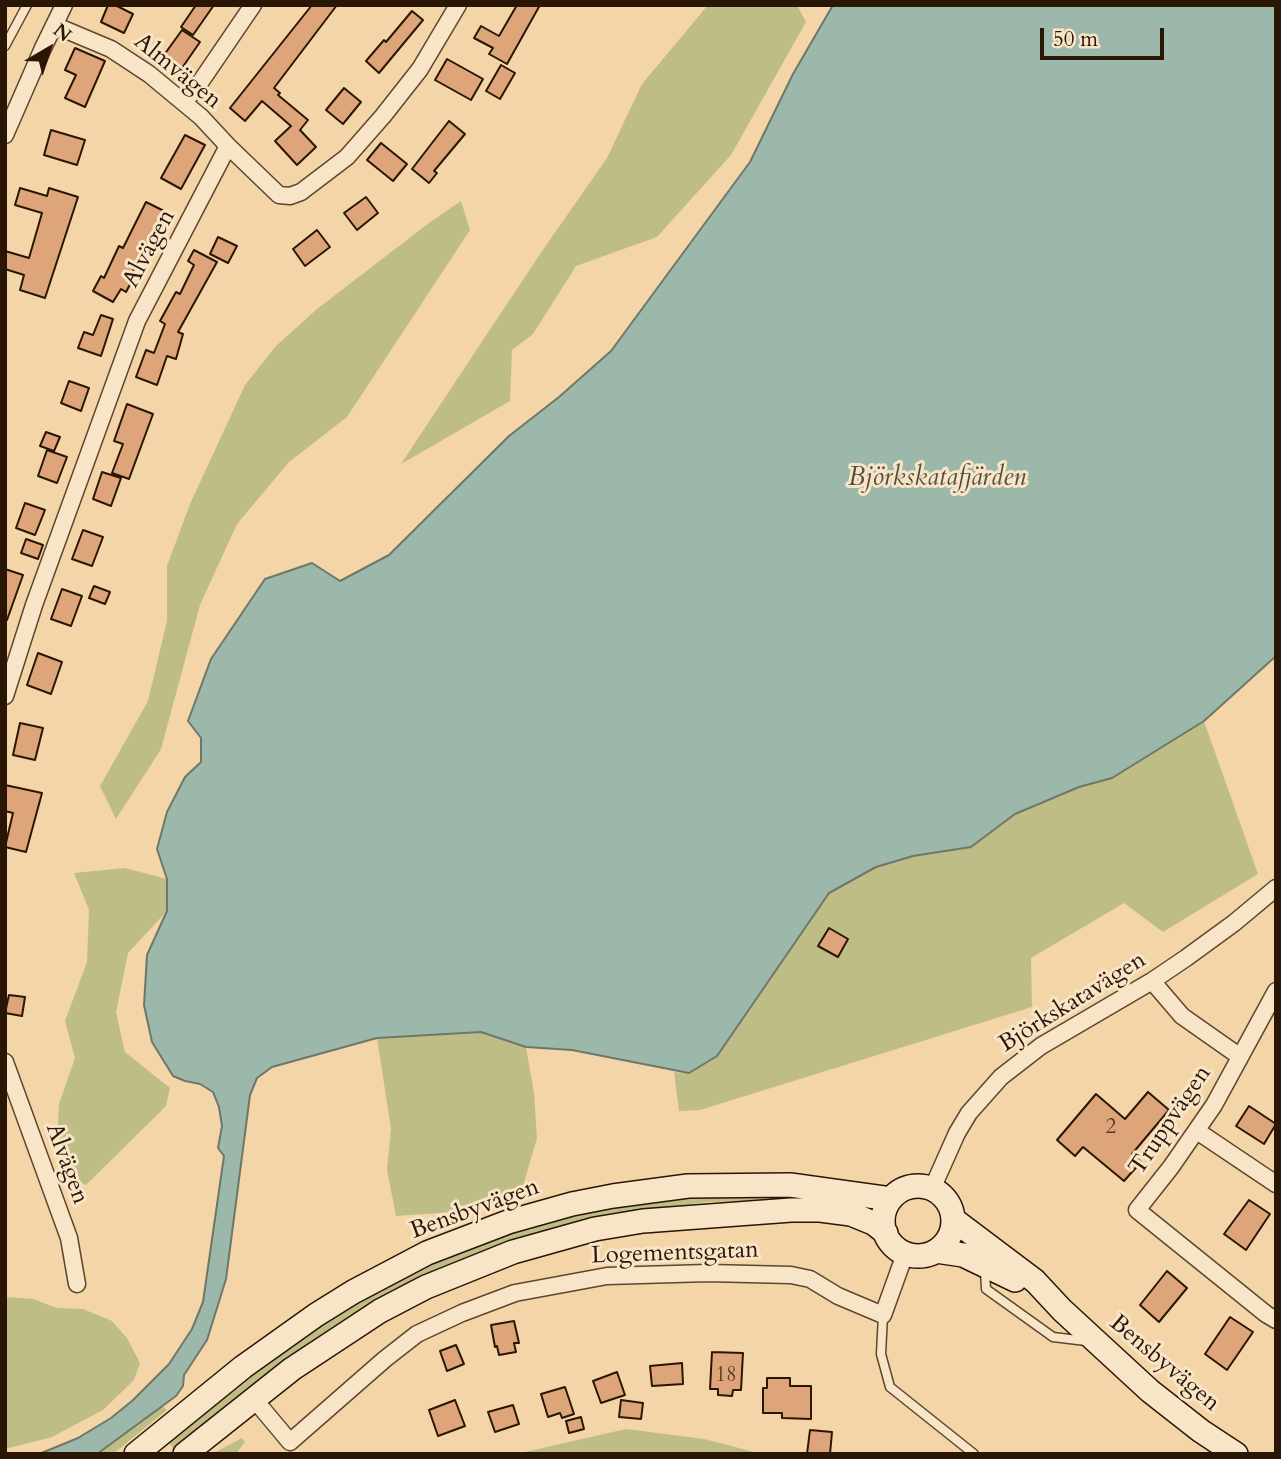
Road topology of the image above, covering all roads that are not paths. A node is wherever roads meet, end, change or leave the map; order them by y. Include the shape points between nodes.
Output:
1 (27, 5) edge
2 (64, 5) edge
3 (253, 5) edge
4 (453, 7) edge
5 (54, 25) junction
6 (5, 46) edge
7 (184, 103) junction
8 (5, 135) edge
9 (228, 146) junction
10 (5, 696) edge
11 (1276, 888) edge
12 (1152, 981) junction
13 (1274, 1000) edge
14 (1239, 1056) junction
15 (5, 1062) edge
16 (1197, 1131) junction
17 (1276, 1184) edge
18 (932, 1189) junction
19 (891, 1199) junction
20 (954, 1220) junction
21 (886, 1233) junction
22 (936, 1251) junction
23 (905, 1254) junction
24 (984, 1264) junction
25 (77, 1284) dead end
26 (1062, 1310) junction
27 (883, 1315) junction
28 (1276, 1320) edge
29 (1096, 1342) junction
30 (254, 1399) junction
31 (286, 1448) edge
32 (136, 1454) edge
33 (185, 1454) edge
34 (974, 1454) edge
35 (1236, 1454) edge

1 - 6 lane
2 - 5 street
3 - 7 street
4 - 9 street via 420,69 383,116 347,157 301,192 279,195
5 - 7 street, Almvägen via 111,49
5 - 8 street
7 - 9 street, Almvägen
9 - 10 street, Alvägen via 137,321
11 - 12 street, Björkskatavägen
12 - 14 street, Truppvägen via 1182,1016
12 - 18 street, Björkskatavägen via 1041,1045 1001,1077 963,1123
13 - 14 street, Truppvägen
14 - 16 street, Truppvägen
15 - 25 street, Alvägen via 69,1238
16 - 17 street
16 - 28 street, Truppvägen via 1137,1210
18 - 19 main road via 911,1187
18 - 20 main road via 948,1203
19 - 21 main road via 884,1215
19 - 32 main road, Bensbyvägen via 790,1185 688,1186 593,1200 508,1222 427,1253 316,1315
20 - 22 main road via 949,1238
20 - 26 main road, Bensbyvägen via 1035,1282
21 - 23 main road
21 - 30 main road via 860,1217 820,1210 678,1217 595,1228 484,1261 403,1298 323,1347
22 - 23 main road
22 - 24 main road, Bensbyvägen
23 - 27 street
24 - 26 main road, Bensbyvägen
24 - 29 lane via 986,1289 1053,1337
26 - 29 main road, Bensbyvägen
27 - 31 street, Logementsgatan via 810,1279 791,1275 607,1276 545,1286 491,1301 417,1334
27 - 34 lane via 881,1354 890,1387
29 - 35 main road, Bensbyvägen via 1150,1391
30 - 31 street, Logementsgatan
30 - 33 main road

